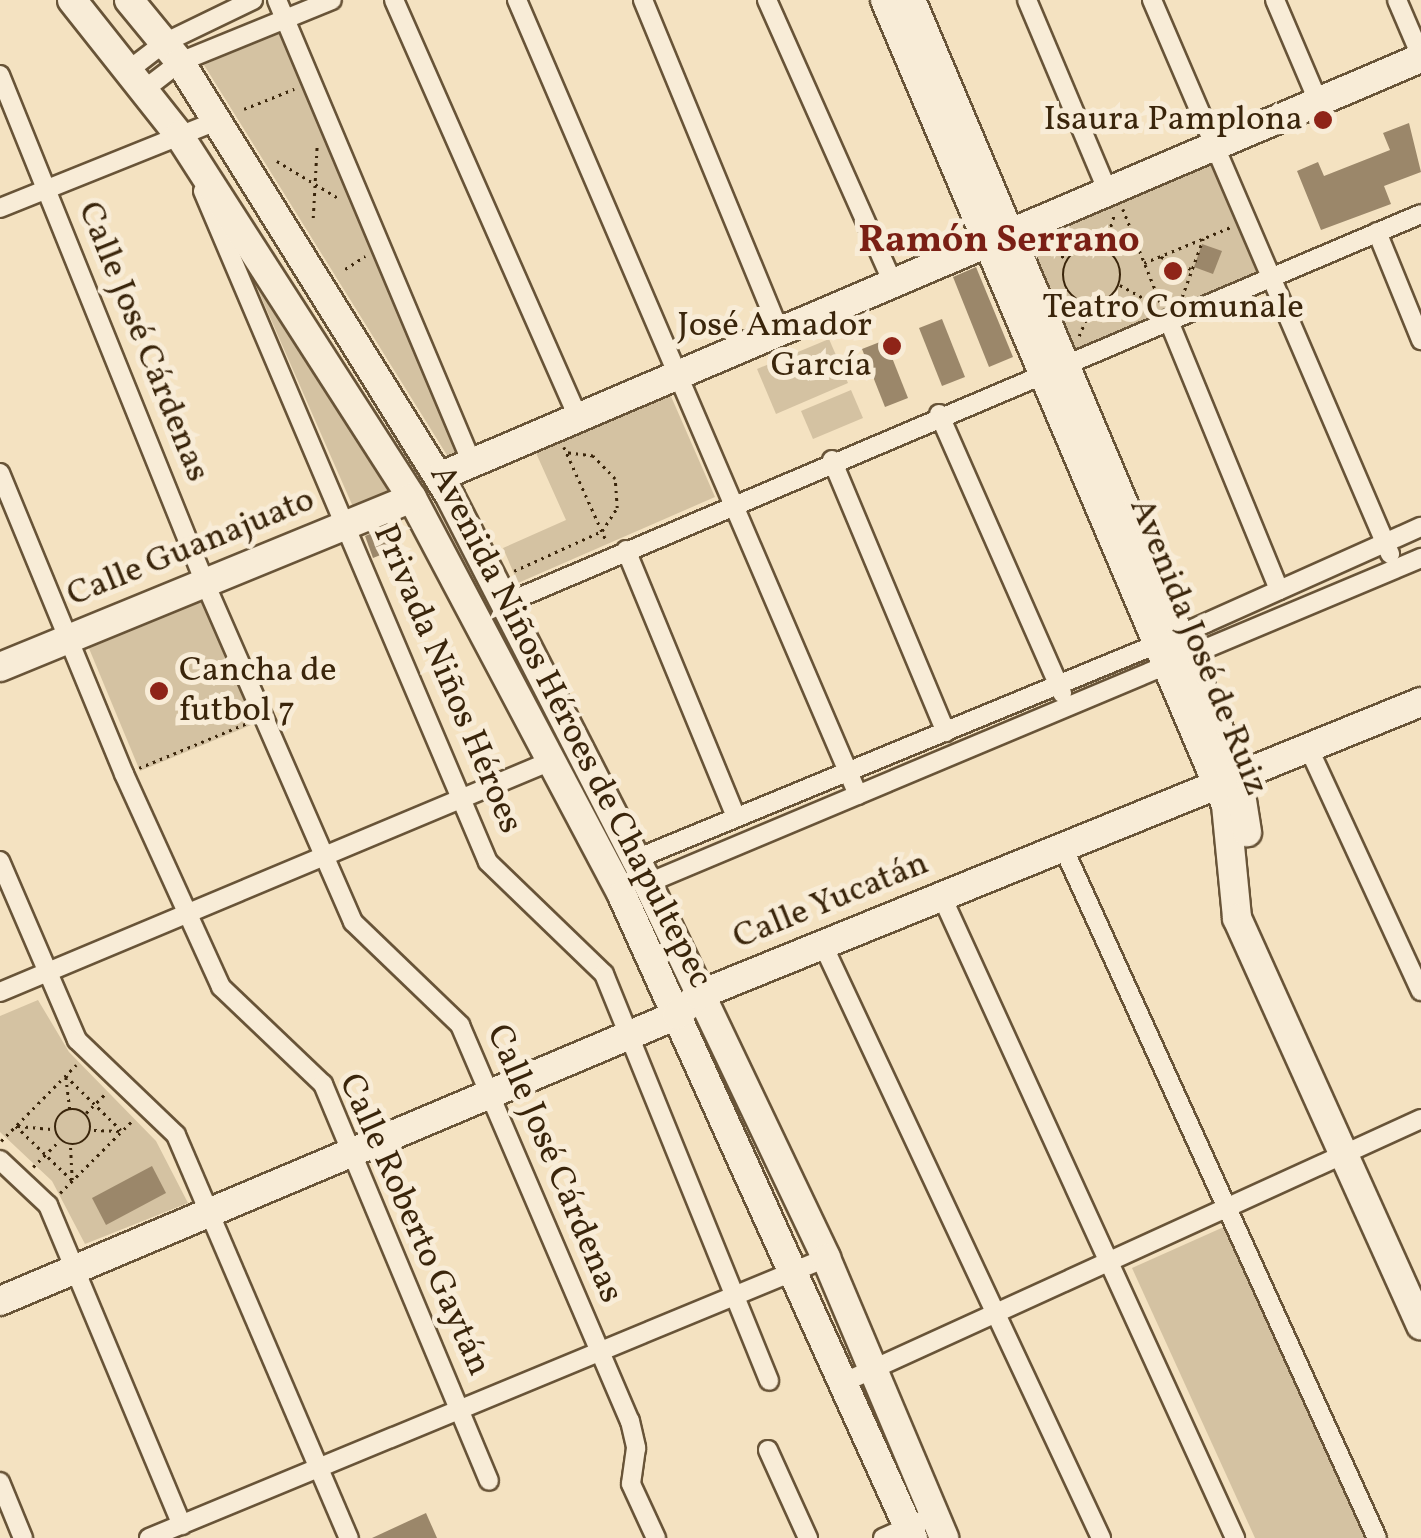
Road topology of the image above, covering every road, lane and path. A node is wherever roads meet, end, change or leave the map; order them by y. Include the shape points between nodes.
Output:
1 (72, 0) edge
2 (129, 0) edge
3 (254, 0) edge
4 (277, 0) edge
5 (332, 0) edge
6 (394, 0) edge
7 (517, 0) edge
8 (642, 0) edge
9 (767, 0) edge
10 (886, 0) edge
11 (911, 0) edge
12 (1027, 0) edge
13 (1152, 0) edge
14 (1275, 0) edge
15 (1397, 0) edge
16 (286, 19) junction
17 (172, 52) junction
18 (1421, 57) edge
19 (0, 76) edge
20 (137, 80) junction
21 (294, 89) dead end
22 (1318, 101) junction
23 (244, 109) dead end
24 (216, 120) junction
25 (179, 135) junction
26 (317, 142) dead end
27 (1213, 142) junction
28 (277, 160) dead end
29 (315, 184) junction
30 (1106, 188) junction
31 (46, 189) junction
32 (343, 201) dead end
33 (0, 208) edge
34 (1421, 214) edge
35 (313, 218) dead end
36 (1236, 225) dead end
37 (1377, 232) junction
38 (998, 236) junction
39 (1203, 238) junction
40 (1104, 248) junction
41 (298, 252) junction
42 (366, 255) dead end
43 (1158, 256) junction
44 (1144, 262) junction
45 (346, 269) dead end
46 (1192, 270) junction
47 (267, 272) junction
48 (1270, 276) junction
49 (892, 281) junction
50 (1120, 285) junction
51 (1195, 297) dead end
52 (1168, 319) junction
53 (779, 330) junction
54 (1421, 340) edge
55 (1053, 366) junction
56 (677, 374) junction
57 (939, 414) junction
58 (578, 417) junction
59 (563, 445) dead end
60 (567, 452) junction
61 (832, 460) junction
62 (472, 463) junction
63 (0, 473) edge
64 (439, 477) junction
65 (412, 498) junction
66 (734, 504) junction
67 (347, 524) junction
68 (1421, 527) edge
69 (602, 531) junction
70 (606, 540) dead end
71 (1385, 543) junction
72 (626, 550) junction
73 (1421, 558) edge
74 (1396, 568) junction
75 (503, 575) dead end
76 (204, 583) junction
77 (1279, 590) junction
78 (504, 604) junction
79 (68, 640) junction
80 (1173, 650) junction
81 (0, 668) edge
82 (1058, 684) junction
83 (1421, 702) edge
84 (1068, 708) junction
85 (264, 716) junction
86 (946, 732) junction
87 (1308, 748) junction
88 (551, 762) junction
89 (848, 770) junction
90 (124, 774) junction
91 (1227, 778) junction
92 (858, 795) junction
93 (462, 798) junction
94 (735, 815) junction
95 (1062, 845) junction
96 (325, 852) junction
97 (0, 861) edge
98 (642, 871) junction
99 (942, 896) junction
100 (186, 913) junction
101 (823, 945) junction
102 (48, 971) junction
103 (0, 992) edge
104 (1421, 992) edge
105 (700, 995) junction
106 (677, 1015) junction
107 (630, 1035) junction
108 (90, 1052) junction
109 (66, 1076) junction
110 (119, 1080) junction
111 (490, 1094) junction
112 (95, 1104) junction
113 (146, 1106) junction
114 (70, 1109) junction
115 (85, 1114) junction
116 (1421, 1119) edge
117 (16, 1126) junction
118 (54, 1129) junction
119 (91, 1130) junction
120 (122, 1131) junction
121 (60, 1140) junction
122 (0, 1142) edge
123 (70, 1145) junction
124 (1352, 1150) junction
125 (352, 1152) junction
126 (46, 1154) junction
127 (0, 1160) edge
128 (21, 1179) junction
129 (72, 1180) junction
130 (48, 1205) junction
131 (1225, 1208) junction
132 (210, 1212) junction
133 (826, 1258) junction
134 (1109, 1262) junction
135 (75, 1269) junction
136 (796, 1271) junction
137 (1421, 1281) edge
138 (736, 1296) junction
139 (0, 1300) edge
140 (994, 1314) junction
141 (1421, 1325) edge
142 (599, 1352) junction
143 (877, 1368) junction
144 (770, 1381) dead end
145 (847, 1381) junction
146 (460, 1410) junction
147 (768, 1450) dead end
148 (322, 1466) junction
149 (489, 1481) dead end
150 (0, 1482) edge
151 (182, 1524) junction
152 (939, 1526) edge
153 (901, 1534) edge
154 (23, 1538) edge
155 (149, 1538) edge
156 (349, 1538) edge
157 (656, 1538) edge
158 (808, 1538) edge
159 (1100, 1538) edge
160 (1235, 1538) edge
161 (1378, 1538) edge

1 - 20 street, Avenida Niños Héroes de Chapultepec
2 - 17 street, Avenida Niños Héroes de Chapultepec
3 - 17 street
4 - 16 street
5 - 16 street
6 - 58 street
7 - 56 street
8 - 53 street
9 - 49 street
10 - 38 street, Avenida José de Ruiz
11 - 38 street, Avenida José de Ruiz
12 - 30 street
13 - 27 street
14 - 22 street
15 - 18 street
16 - 17 street
16 - 62 street
17 - 20 street
17 - 24 street, Avenida Niños Héroes de Chapultepec
18 - 22 street
19 - 31 street, Calle José Cárdenas
20 - 25 street, Avenida Niños Héroes de Chapultepec
21 - 23 path
22 - 27 street
24 - 25 street
24 - 41 street, Avenida Niños Héroes de Chapultepec
25 - 31 street
25 - 47 street, Avenida Niños Héroes de Chapultepec
25 - 67 street, Privada Niños Héroes
26 - 29 path
27 - 30 street
27 - 48 street
28 - 29 path
29 - 32 path
29 - 35 path
30 - 38 street
31 - 33 street
31 - 76 street, Calle José Cárdenas
34 - 37 street
36 - 39 path
37 - 48 street
37 - 54 street
38 - 49 street
38 - 55 street, Avenida José de Ruiz
39 - 43 path
39 - 46 path
40 - 44 path via 1120,200
40 - 50 path via 1118,260
40 - 50 path via 1073,253 1064,285 1092,305 1110,300
41 - 47 street
41 - 64 street, Avenida Niños Héroes de Chapultepec
42 - 45 path
43 - 44 path
43 - 46 path
44 - 50 path via 1164,310
46 - 51 path via 1180,303
47 - 65 street, Avenida Niños Héroes de Chapultepec
48 - 52 street
48 - 71 street
49 - 53 street
52 - 55 street
52 - 77 street
53 - 56 street
55 - 57 street
55 - 80 street, Avenida José de Ruiz
56 - 58 street
56 - 66 street
57 - 61 street
57 - 82 street
58 - 62 street
59 - 60 path
60 - 69 path
60 - 69 path via 593,456 615,479 617,508
61 - 66 street
61 - 86 street
62 - 64 street
63 - 79 street, Calle Roberto Gaytán
64 - 78 street, Avenida Niños Héroes de Chapultepec
65 - 67 street, Calle Guanajuato
65 - 88 street, Avenida Niños Héroes de Chapultepec
66 - 72 street
66 - 89 street
67 - 76 street, Calle Guanajuato
67 - 93 street, Privada Niños Héroes
68 - 71 street
69 - 70 path
69 - 75 path
71 - 74 street
71 - 77 street
72 - 78 street
72 - 94 street
73 - 74 street
74 - 80 street
76 - 79 street, Calle Guanajuato
76 - 85 street, Calle José Cárdenas
77 - 80 street
78 - 98 street, Avenida Niños Héroes de Chapultepec
79 - 81 street, Calle Guanajuato
79 - 90 street, Calle Roberto Gaytán
80 - 82 street
80 - 84 street
80 - 91 street, Avenida José de Ruiz
82 - 84 street
82 - 86 street
83 - 87 street, Calle Yucatán
84 - 92 street
85 - 90 path
85 - 96 street, Calle José Cárdenas
86 - 89 street
87 - 91 street, Calle Yucatán
87 - 104 street
88 - 93 street
88 - 106 street, Avenida Niños Héroes de Chapultepec
89 - 92 street
89 - 94 street
90 - 100 street, Calle Roberto Gaytán
91 - 95 street, Calle Yucatán
91 - 124 street, Avenida José de Ruiz via 1252,911
92 - 98 street
93 - 96 street
93 - 107 street, Privada Niños Héroes via 488,862 604,974
94 - 98 street
95 - 99 street, Calle Yucatán
95 - 131 street
96 - 100 street
96 - 111 street, Calle José Cárdenas via 353,922 460,1024
97 - 102 street
98 - 105 street, Avenida Niños Héroes de Chapultepec
99 - 101 street, Calle Yucatán
99 - 134 street
100 - 102 street
100 - 125 street, Calle Roberto Gaytán via 220,987 322,1084
101 - 105 street, Calle Yucatán
101 - 140 street
102 - 103 street
102 - 108 street via 77,1040
105 - 106 street, Calle Yucatán
105 - 133 street, Avenida Niños Héroes de Chapultepec
106 - 107 street, Calle Yucatán
106 - 136 street, Avenida Niños Héroes de Chapultepec
107 - 111 street, Calle Yucatán
107 - 138 street, Privada Niños Héroes
108 - 109 path
108 - 110 street
109 - 112 path
109 - 114 path
109 - 117 path
110 - 112 path
110 - 113 street
111 - 125 street, Calle Yucatán
111 - 142 street, Calle José Cárdenas
112 - 115 path
112 - 120 path
113 - 120 path
113 - 132 street via 176,1135
114 - 115 path
114 - 118 path
115 - 119 path
116 - 124 street
117 - 118 path
117 - 122 path
117 - 126 path
118 - 121 path
119 - 120 path
119 - 123 path
120 - 129 path
121 - 123 path
121 - 126 path
123 - 129 path
124 - 131 street
124 - 137 street, Avenida José de Ruiz
124 - 141 street, Avenida José de Ruiz
125 - 132 street, Calle Yucatán
125 - 146 street, Calle Roberto Gaytán
126 - 128 path
126 - 129 path
127 - 128 street
128 - 130 street
129 - 130 path
130 - 135 street
131 - 134 street
131 - 161 street
132 - 135 street, Calle Yucatán
132 - 148 street
133 - 136 street
133 - 143 street, Avenida Niños Héroes de Chapultepec
134 - 140 street
134 - 160 street
135 - 139 street, Calle Yucatán
135 - 151 street
136 - 138 street
136 - 145 street, Avenida Niños Héroes de Chapultepec
138 - 142 street
138 - 144 street, Privada Niños Héroes
140 - 143 street
140 - 159 street
142 - 146 street
142 - 157 street, Calle José Cárdenas via 630,1422 636,1448 630,1484
143 - 145 street
143 - 152 street, Avenida Niños Héroes de Chapultepec
145 - 153 street, Avenida Niños Héroes de Chapultepec
146 - 148 street
146 - 149 street, Calle Roberto Gaytán
147 - 158 street
148 - 151 street
148 - 156 street
150 - 154 street
151 - 155 street
152 - 153 street

